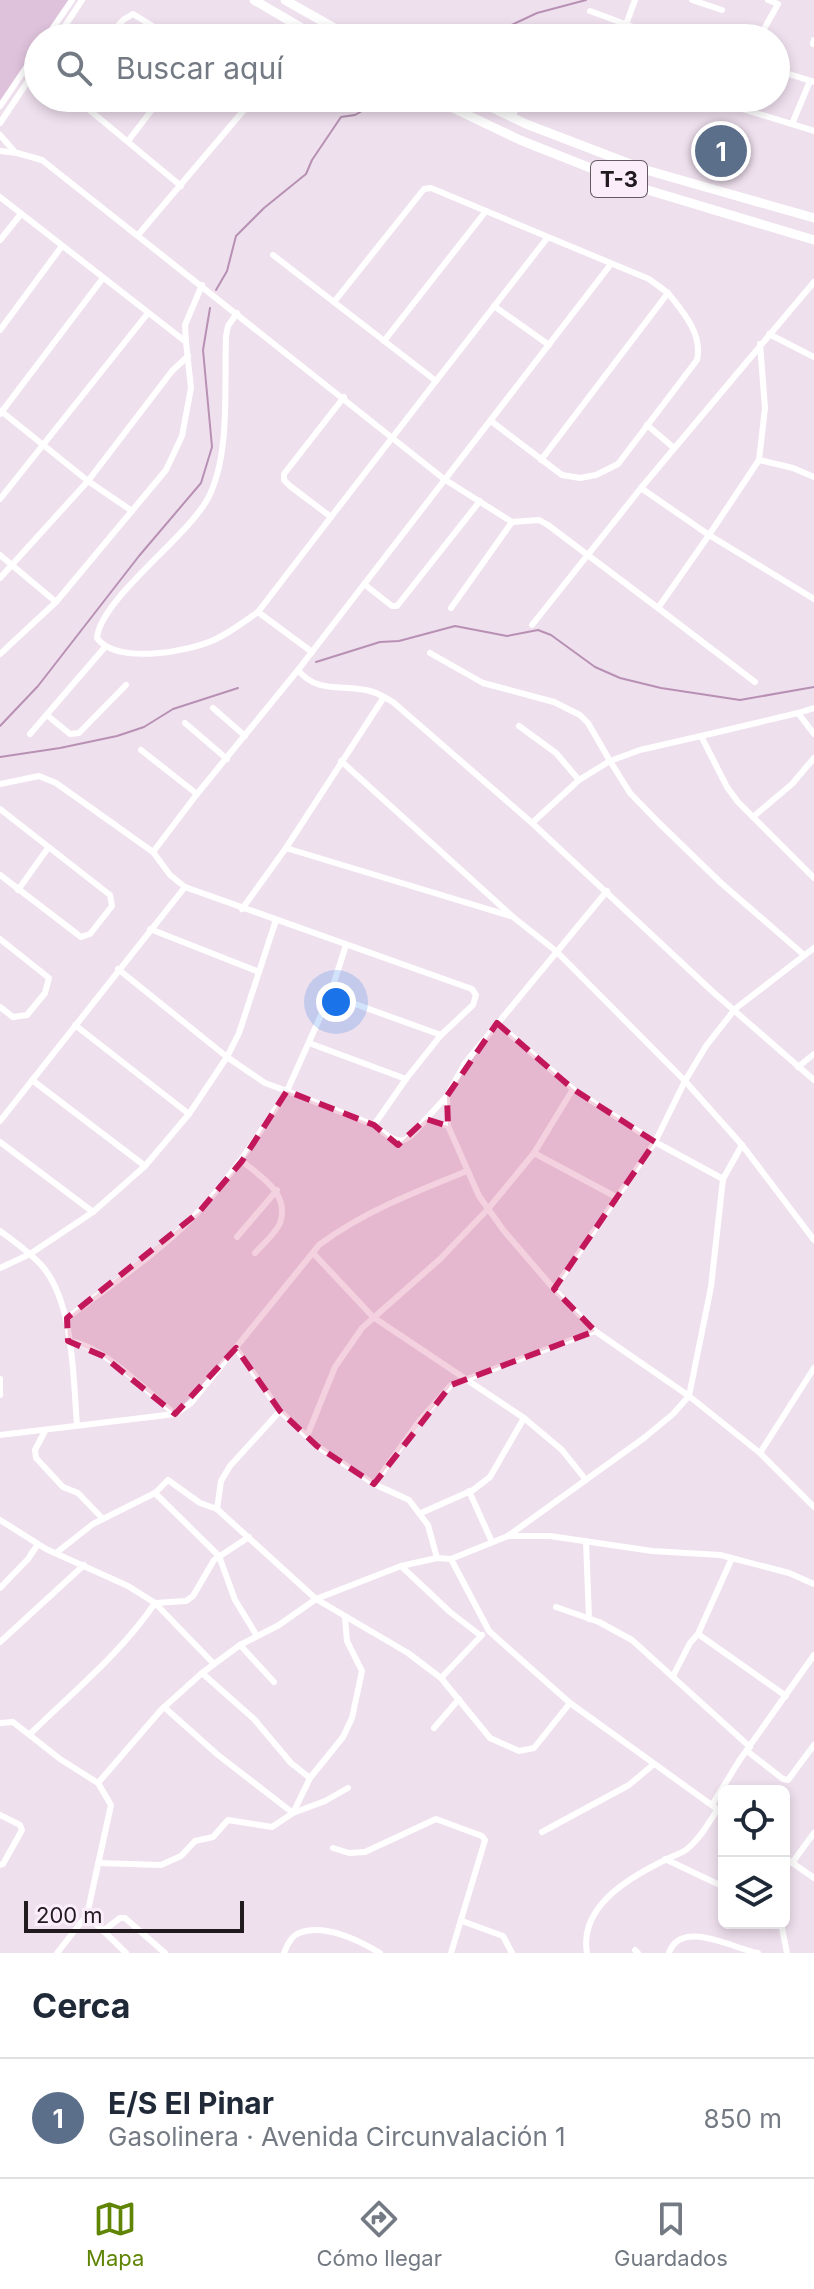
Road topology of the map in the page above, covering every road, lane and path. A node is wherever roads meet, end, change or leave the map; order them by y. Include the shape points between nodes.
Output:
1 (72, 0) edge
2 (82, 0) edge
3 (243, 0) edge
4 (285, 0) edge
5 (635, 0) edge
6 (692, 0) edge
7 (768, 0) edge
8 (258, 2) edge
9 (722, 10) dead end
10 (590, 11) dead end
11 (56, 24) edge
12 (66, 24) edge
13 (120, 24) edge
14 (149, 24) edge
15 (295, 24) edge
16 (327, 24) edge
17 (623, 24) edge
18 (626, 24) edge
19 (767, 24) edge
20 (24, 71) edge
21 (790, 74) edge
22 (812, 81) edge
23 (24, 88) edge
24 (0, 106) edge
25 (92, 112) edge
26 (150, 112) edge
27 (242, 112) edge
28 (461, 112) edge
29 (501, 112) edge
30 (514, 112) edge
31 (753, 112) edge
32 (512, 117) junction
33 (1, 123) edge
34 (792, 124) junction
35 (814, 131) edge
36 (0, 135) edge
37 (128, 141) junction
38 (0, 153) edge
39 (17, 153) junction
40 (181, 186) junction
41 (0, 197) edge
42 (486, 211) junction
43 (21, 214) junction
44 (814, 218) edge
45 (138, 235) junction
46 (548, 237) junction
47 (0, 240) edge
48 (814, 240) edge
49 (62, 246) junction
50 (273, 255) dead end
51 (611, 264) junction
52 (103, 278) junction
53 (814, 282) edge
54 (202, 285) junction
55 (668, 293) junction
56 (334, 302) junction
57 (494, 306) junction
58 (148, 313) junction
59 (237, 313) junction
60 (0, 330) edge
61 (769, 334) junction
62 (384, 341) junction
63 (186, 342) junction
64 (760, 344) junction
65 (549, 345) junction
66 (188, 356) junction
67 (814, 357) edge
68 (436, 381) junction
69 (344, 397) junction
70 (1, 412) edge
71 (491, 421) junction
72 (647, 425) junction
73 (394, 437) junction
74 (44, 445) junction
75 (674, 448) junction
76 (541, 460) junction
77 (759, 460) junction
78 (814, 477) edge
79 (444, 479) junction
80 (88, 481) junction
81 (641, 488) junction
82 (0, 499) edge
83 (480, 501) junction
84 (132, 511) junction
85 (331, 517) junction
86 (512, 522) junction
87 (709, 535) junction
88 (0, 555) edge
89 (587, 556) junction
90 (13, 566) junction
91 (0, 578) edge
92 (364, 584) junction
93 (814, 599) edge
94 (56, 602) junction
95 (451, 608) dead end
96 (658, 608) junction
97 (258, 612) junction
98 (532, 625) dead end
99 (105, 647) junction
100 (312, 652) junction
101 (430, 653) dead end
102 (0, 654) edge
103 (298, 670) junction
104 (755, 682) dead end
105 (126, 685) dead end
106 (384, 697) junction
107 (213, 708) dead end
108 (814, 708) edge
109 (798, 713) junction
110 (48, 716) junction
111 (185, 723) dead end
112 (519, 726) dead end
113 (30, 734) dead end
114 (814, 734) edge
115 (245, 736) junction
116 (701, 736) junction
117 (141, 750) dead end
118 (814, 758) edge
119 (227, 759) junction
120 (341, 761) junction
121 (610, 761) junction
122 (579, 780) junction
123 (0, 784) edge
124 (197, 794) junction
125 (0, 809) edge
126 (753, 817) junction
127 (532, 823) junction
128 (48, 848) junction
129 (286, 848) junction
130 (153, 852) junction
131 (0, 875) edge
132 (814, 878) edge
133 (185, 887) junction
134 (18, 890) junction
135 (607, 891) junction
136 (242, 909) junction
137 (513, 917) junction
138 (276, 920) junction
139 (150, 929) junction
140 (0, 939) edge
141 (346, 945) junction
142 (814, 948) edge
143 (556, 951) junction
144 (804, 955) junction
145 (118, 969) junction
146 (259, 972) junction
147 (330, 995) junction
148 (0, 1007) edge
149 (735, 1009) junction
150 (497, 1023) junction
151 (75, 1025) junction
152 (441, 1035) junction
153 (309, 1043) junction
154 (814, 1054) edge
155 (227, 1057) junction
156 (798, 1067) junction
157 (406, 1079) junction
158 (32, 1080) junction
159 (814, 1080) edge
160 (685, 1081) junction
161 (573, 1089) junction
162 (287, 1091) junction
163 (447, 1096) junction
164 (189, 1114) junction
165 (426, 1119) junction
166 (0, 1121) edge
167 (374, 1125) junction
168 (448, 1126) junction
169 (0, 1142) edge
170 (655, 1142) junction
171 (742, 1145) junction
172 (534, 1153) junction
173 (242, 1161) junction
174 (145, 1166) junction
175 (467, 1171) junction
176 (723, 1179) junction
177 (277, 1190) junction
178 (618, 1198) junction
179 (488, 1209) junction
180 (93, 1212) junction
181 (0, 1231) edge
182 (237, 1237) dead end
183 (814, 1240) edge
184 (255, 1253) dead end
185 (313, 1253) junction
186 (30, 1254) junction
187 (0, 1268) edge
188 (554, 1289) junction
189 (373, 1317) junction
190 (67, 1318) junction
191 (595, 1331) junction
192 (68, 1341) junction
193 (236, 1348) junction
194 (814, 1368) edge
195 (464, 1378) junction
196 (0, 1379) edge
197 (0, 1395) edge
198 (689, 1396) junction
199 (280, 1411) junction
200 (175, 1414) junction
201 (524, 1418) junction
202 (77, 1425) junction
203 (45, 1431) junction
204 (0, 1435) edge
205 (307, 1436) junction
206 (760, 1453) junction
207 (586, 1480) junction
208 (374, 1484) junction
209 (469, 1491) junction
210 (155, 1493) junction
211 (814, 1507) edge
212 (217, 1509) junction
213 (421, 1513) junction
214 (103, 1519) junction
215 (0, 1520) edge
216 (508, 1536) junction
217 (249, 1537) junction
218 (586, 1541) junction
219 (492, 1542) junction
220 (38, 1544) junction
221 (56, 1553) junction
222 (219, 1556) junction
223 (437, 1558) junction
224 (732, 1558) junction
225 (451, 1559) junction
226 (84, 1565) junction
227 (401, 1566) junction
228 (814, 1584) edge
229 (0, 1588) edge
230 (316, 1599) junction
231 (155, 1603) junction
232 (556, 1607) dead end
233 (345, 1618) junction
234 (589, 1619) junction
235 (489, 1631) junction
236 (698, 1634) junction
237 (257, 1636) junction
238 (481, 1636) junction
239 (0, 1642) edge
240 (240, 1645) junction
241 (814, 1655) edge
242 (214, 1664) junction
243 (202, 1673) junction
244 (673, 1676) junction
245 (441, 1678) junction
246 (274, 1682) dead end
247 (786, 1696) junction
248 (459, 1699) junction
249 (570, 1703) junction
250 (164, 1707) junction
251 (0, 1723) edge
252 (434, 1728) dead end
253 (31, 1733) junction
254 (814, 1745) edge
255 (749, 1749) junction
256 (654, 1764) junction
257 (310, 1778) junction
258 (98, 1783) junction
259 (730, 1785) edge
260 (348, 1788) dead end
261 (718, 1809) edge
262 (293, 1813) junction
263 (0, 1815) edge
264 (542, 1832) dead end
265 (814, 1833) edge
266 (333, 1848) dead end
267 (665, 1859) junction
268 (98, 1863) junction
269 (792, 1863) joint
270 (0, 1865) edge
271 (814, 1878) edge
272 (718, 1884) edge
273 (87, 1915) junction
274 (462, 1921) junction
275 (782, 1929) edge
276 (103, 1931) junction
277 (285, 1952) edge
278 (57, 1953) edge
279 (126, 1953) edge
280 (165, 1953) edge
281 (380, 1953) edge
282 (451, 1953) edge
283 (512, 1953) edge
284 (587, 1953) edge
285 (669, 1953) edge
286 (758, 1953) edge
287 (787, 1953) edge

1 - 11 street
2 - 12 street
3 - 8 main road
4 - 16 main road
5 - 18 street
6 - 9 street
7 - 19 street via 778,4
8 - 15 main road
10 - 17 street
13 - 14 street via 133,14
20 - 24 street
21 - 22 street
22 - 34 street
23 - 33 street
25 - 37 street
26 - 37 street
27 - 40 street
28 - 48 main road, T-3 via 641,188
29 - 32 main road, T-3
30 - 32 street
31 - 34 street
32 - 44 main road, T-3 via 646,170
34 - 35 street
36 - 39 street
37 - 40 street
38 - 39 street
39 - 45 street via 42,160
40 - 45 street
41 - 43 street
42 - 46 street
42 - 56 street via 424,189
42 - 62 street
43 - 47 street
43 - 49 street
45 - 54 street
46 - 51 street
46 - 57 street
49 - 52 street
49 - 60 street
50 - 56 street
51 - 55 street
51 - 65 street
52 - 58 street
52 - 70 street
53 - 61 street
54 - 59 street
54 - 63 street via 185,325
55 - 72 street via 689,319 699,352
55 - 76 street
56 - 62 street
57 - 65 street
57 - 68 street
58 - 63 street
58 - 74 street
59 - 69 street
59 - 99 street via 226,336 222,447 212,489 180,535 106,615 97,634
61 - 64 street
61 - 67 street
62 - 68 street
63 - 66 street
64 - 75 street
64 - 77 street via 765,408
65 - 71 street
66 - 80 street
66 - 84 street via 191,388 182,436 166,470
68 - 73 street
69 - 73 street
69 - 85 street via 284,474 290,486
70 - 74 street
71 - 76 street
71 - 79 street
72 - 75 street
72 - 76 street via 618,464 596,475 562,475
73 - 79 street
73 - 85 street
74 - 80 street
74 - 82 street
75 - 81 street
77 - 78 street
77 - 87 street
79 - 83 street
79 - 92 street
80 - 84 street
80 - 90 street
81 - 87 street
81 - 89 street
83 - 86 street
83 - 92 street via 397,606
84 - 94 street
85 - 97 street
86 - 89 street via 539,520
86 - 95 street
87 - 93 street
87 - 96 street
88 - 90 street
89 - 96 street
89 - 98 street
90 - 91 street
90 - 94 street
92 - 100 street
94 - 102 street
96 - 104 street
97 - 99 street via 216,639 185,650 139,654
97 - 100 street
99 - 110 street
100 - 103 street
101 - 121 street via 483,683 554,702 580,715
103 - 106 street via 317,686
103 - 115 street
105 - 110 street via 79,733 70,734
106 - 120 street
106 - 127 street
107 - 115 street
108 - 109 street
109 - 114 street
109 - 116 street
110 - 113 street
111 - 119 street
112 - 122 street via 556,753
115 - 119 street
116 - 121 street
116 - 126 street via 727,787
117 - 124 street
118 - 126 street
119 - 124 street
120 - 129 street
120 - 137 street
121 - 122 street
121 - 144 street via 630,793 659,823
122 - 127 street
123 - 130 street via 39,776 56,783
124 - 130 street
125 - 128 street
126 - 132 street
127 - 135 street
128 - 134 street
128 - 134 street via 110,895 112,906 90,934 81,937
129 - 136 street
129 - 137 street
130 - 133 street
131 - 134 street
133 - 136 street
133 - 139 street
135 - 143 street
135 - 149 street
136 - 138 street
137 - 143 street
138 - 141 street
138 - 146 street
139 - 145 street
139 - 146 street
140 - 148 street via 49,978 45,993 27,1015 13,1017
141 - 147 street
141 - 152 street via 472,989 473,1005
142 - 144 street
143 - 150 street
143 - 160 street
144 - 149 street
145 - 151 street
145 - 155 street
146 - 155 street
147 - 152 street
147 - 153 street
149 - 156 street
149 - 160 street
150 - 161 street
150 - 163 street
151 - 158 street
151 - 164 street
152 - 157 street
153 - 157 street
153 - 162 street
154 - 156 street
155 - 162 street
155 - 164 street
156 - 159 street
157 - 167 street
158 - 166 street
158 - 174 street
160 - 170 street
160 - 171 street
161 - 170 street
161 - 172 street
162 - 167 street
162 - 173 street
163 - 165 street
163 - 168 street
164 - 174 street
165 - 167 street via 403,1141 394,1141
165 - 168 street
168 - 175 street
169 - 180 street
170 - 176 street
170 - 178 street
171 - 176 street
171 - 183 street
172 - 178 street
172 - 179 street
173 - 177 street
173 - 190 street via 188,1221
174 - 180 street
175 - 179 street
175 - 185 street via 411,1193 336,1233
176 - 198 street via 711,1287
177 - 182 street
177 - 184 street via 279,1224
178 - 188 street
179 - 188 street
179 - 189 street
180 - 186 street
181 - 186 street
185 - 189 street
185 - 193 street
186 - 187 street
186 - 190 street via 56,1286
188 - 191 street
189 - 195 street
189 - 205 street via 335,1367
190 - 192 street
191 - 195 street
191 - 198 street
192 - 200 street via 83,1342
192 - 202 street
193 - 199 street
193 - 200 street via 191,1403
194 - 206 street
195 - 201 street
195 - 208 street via 420,1420
196 - 197 street
198 - 206 street
198 - 207 street via 644,1438
199 - 205 street
199 - 212 street via 230,1466 221,1481
200 - 202 street
201 - 207 street via 562,1450
201 - 209 street via 490,1477
202 - 203 street
203 - 204 street
203 - 214 street via 36,1458
205 - 208 street
206 - 211 street
207 - 216 street
208 - 213 street via 409,1500
209 - 213 street
209 - 219 street
210 - 212 street via 171,1480
210 - 214 street
210 - 222 street
212 - 217 street
213 - 223 street
214 - 221 street
215 - 220 street
216 - 218 street
216 - 219 street
217 - 222 street
217 - 230 street
218 - 224 street
218 - 234 street
219 - 225 street
220 - 221 street
220 - 229 street
221 - 226 street
222 - 231 street via 193,1596
222 - 237 street via 235,1600
223 - 225 street
223 - 227 street
224 - 228 street
224 - 236 street
225 - 235 street
226 - 231 street
226 - 239 street
227 - 230 street
227 - 238 street
230 - 233 street
230 - 237 street
231 - 242 street
231 - 253 street
232 - 234 street
233 - 245 street
233 - 257 street via 347,1641 362,1676 349,1728
234 - 244 street via 632,1640
235 - 238 street
235 - 249 street
236 - 244 street
236 - 247 street
237 - 240 street
238 - 245 street
240 - 242 street
240 - 246 street
241 - 247 street
242 - 243 street
243 - 250 street
243 - 257 street
244 - 255 street
245 - 248 street
247 - 255 street
248 - 249 street via 490,1738 519,1751 534,1748
248 - 252 street
249 - 256 street
250 - 258 street
250 - 262 street
251 - 253 street via 13,1722
253 - 258 street
254 - 255 street via 788,1780
255 - 259 street
256 - 261 street
256 - 264 street via 629,1785
257 - 262 street
258 - 268 street via 111,1805
260 - 262 street
261 - 267 street via 685,1851
262 - 268 street via 272,1827 228,1820 213,1837 195,1841 181,1856 161,1865
263 - 270 street via 22,1830
265 - 269 street
266 - 274 street via 365,1852 436,1819 482,1836
267 - 272 street
267 - 284 street via 616,1887 592,1917 584,1937
268 - 273 street
269 - 271 street
273 - 276 street
273 - 278 street
274 - 282 street
274 - 283 street via 503,1936
275 - 287 street
276 - 279 street
276 - 280 street via 125,1918
277 - 281 street via 300,1932 326,1931 357,1939
285 - 286 street via 683,1938 696,1936

